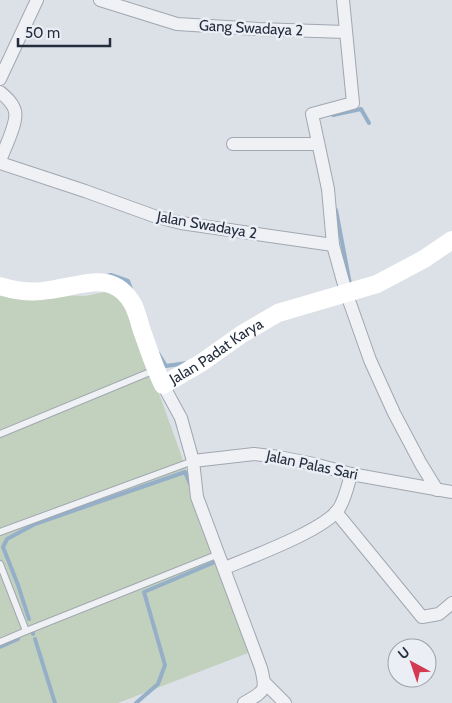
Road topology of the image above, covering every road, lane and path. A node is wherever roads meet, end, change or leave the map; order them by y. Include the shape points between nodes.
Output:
1 (37, 0) edge
2 (100, 0) edge
3 (343, 0) edge
4 (345, 32) junction
5 (0, 79) edge
6 (0, 92) edge
7 (233, 144) dead end
8 (317, 144) junction
9 (1, 156) edge
10 (452, 240) edge
11 (333, 245) junction
12 (0, 286) edge
13 (346, 292) junction
14 (160, 377) junction
15 (0, 434) edge
16 (193, 461) junction
17 (352, 474) junction
18 (438, 490) junction
19 (452, 492) edge
20 (336, 512) junction
21 (0, 532) edge
22 (219, 554) junction
23 (0, 564) edge
24 (225, 568) junction
25 (452, 603) edge
26 (26, 631) junction
27 (0, 642) edge
28 (264, 682) junction
29 (244, 703) edge
30 (285, 703) edge

1 - 5 street
2 - 4 street, Gang Swadaya 2 via 177,24
3 - 4 street
4 - 8 street via 353,103 312,114
6 - 9 street via 15,111 15,121
7 - 8 street
8 - 11 street via 328,189
9 - 11 street, Jalan Swadaya 2 via 154,216 181,223
10 - 13 street, Jalan Padat Karya via 377,284
11 - 13 street
12 - 14 street, Jalan Padat Karya via 23,292 48,291 92,282 120,287 134,307
13 - 14 street, Jalan Padat Karya via 278,313 201,363
13 - 18 street via 370,360 394,413
14 - 15 lane
14 - 16 street via 181,418
16 - 17 street, Jalan Palas Sari via 254,454
16 - 21 lane
16 - 22 street via 197,496
17 - 18 street, Jalan Palas Sari
17 - 20 street
18 - 19 street, Jalan Palas Sari
20 - 24 street via 309,531
20 - 25 street via 422,617 439,614
22 - 24 street
22 - 26 lane
23 - 26 lane
24 - 28 street
26 - 27 lane
28 - 29 street via 264,689
28 - 30 street

